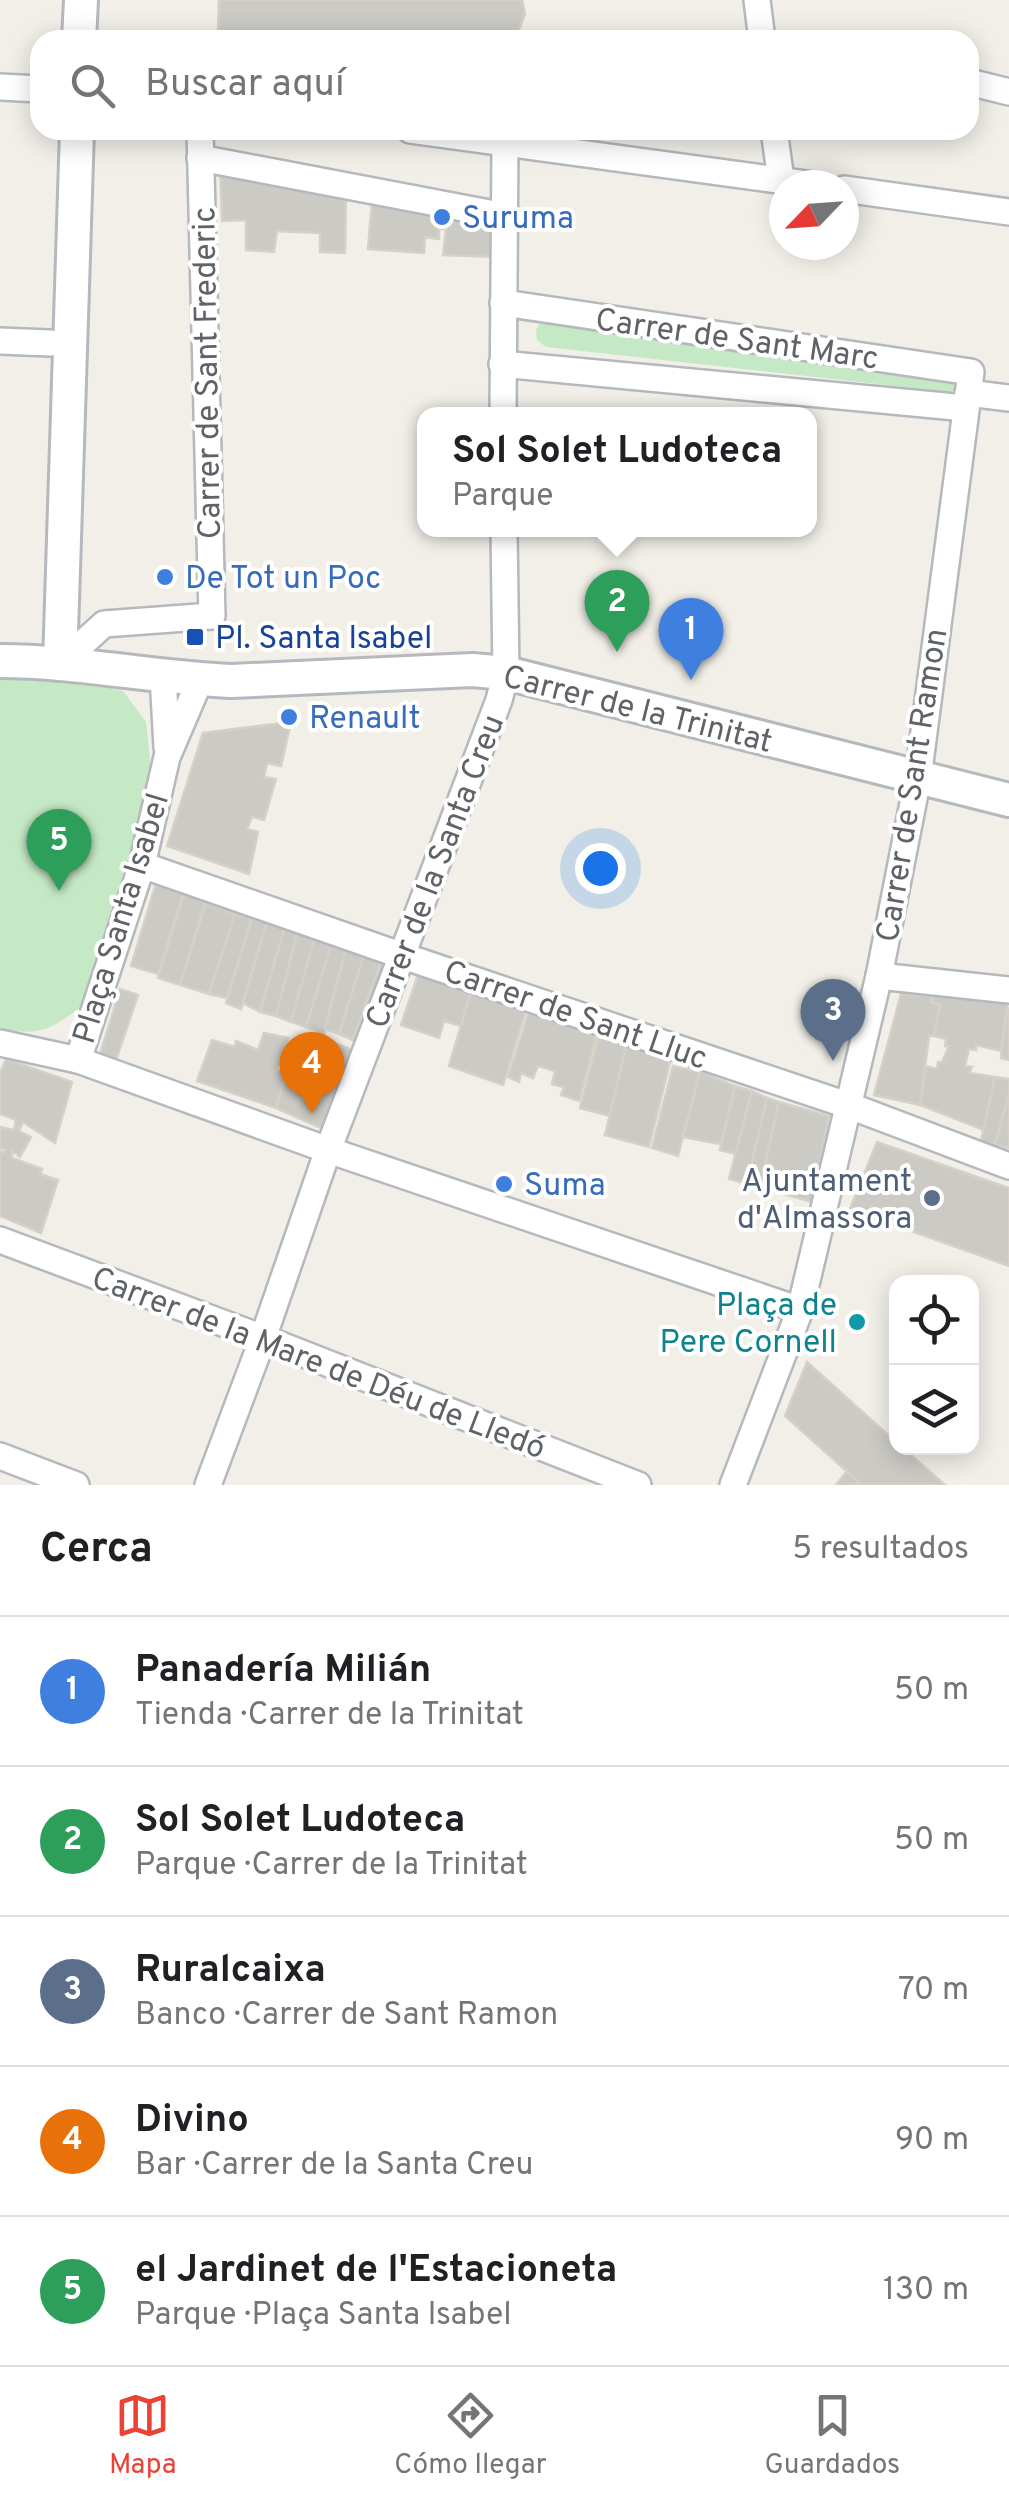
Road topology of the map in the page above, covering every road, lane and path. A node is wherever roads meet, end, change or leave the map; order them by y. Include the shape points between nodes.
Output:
1 (63, 0) edge
2 (80, 0) edge
3 (757, 0) edge
4 (62, 30) edge
5 (79, 30) edge
6 (761, 30) edge
7 (979, 84) edge
8 (0, 87) edge
9 (30, 88) edge
10 (1009, 92) edge
11 (59, 140) edge
12 (75, 140) edge
13 (200, 140) edge
14 (483, 140) edge
15 (775, 140) edge
16 (505, 143) junction
17 (200, 158) junction
18 (780, 170) edge
19 (769, 178) edge
20 (859, 191) edge
21 (1009, 212) edge
22 (504, 216) junction
23 (503, 303) junction
24 (0, 341) edge
25 (60, 344) junction
26 (502, 364) junction
27 (968, 391) junction
28 (1009, 398) edge
29 (503, 407) edge
30 (504, 537) edge
31 (0, 662) edge
32 (50, 664) junction
33 (506, 673) junction
34 (164, 676) junction
35 (200, 680) junction
36 (167, 757) junction
37 (918, 778) junction
38 (1009, 800) edge
39 (142, 865) junction
40 (400, 955) junction
41 (879, 976) junction
42 (1009, 990) edge
43 (0, 1043) edge
44 (78, 1060) junction
45 (850, 1106) junction
46 (328, 1150) junction
47 (1009, 1166) edge
48 (0, 1240) edge
49 (800, 1310) junction
50 (263, 1338) junction
51 (0, 1456) edge
52 (76, 1485) edge
53 (208, 1485) edge
54 (638, 1485) edge
55 (732, 1485) edge

1 - 4 street
2 - 5 street
3 - 6 street
7 - 10 street
8 - 9 street
11 - 25 street
12 - 25 street
13 - 17 street, Carrer de Sant Frederic
14 - 16 street
15 - 18 street
16 - 19 street
16 - 22 street
17 - 22 street
17 - 32 street, Carrer de Sant Frederic via 212,616 104,624
20 - 21 street
22 - 23 street
23 - 26 street
23 - 27 street, Carrer de Sant Marc
24 - 25 street
25 - 32 street
26 - 27 street, Carrer de Sant Marc
26 - 29 street
27 - 28 street, Carrer de Sant Marc
27 - 37 street, Carrer de Sant Ramon
30 - 33 street, Carrer de la Santa Creu
31 - 32 street, Carrer de la Trinitat
32 - 34 street, Carrer de la Trinitat
33 - 35 street, Carrer de la Trinitat
33 - 37 street, Carrer de la Trinitat
33 - 40 street, Carrer de la Santa Creu
34 - 35 street, Carrer de la Trinitat
34 - 36 street, Plaça Santa Isabel
35 - 36 street, Plaça Santa Isabel
36 - 39 street, Plaça Santa Isabel
37 - 38 street, Carrer de la Trinitat
37 - 41 street, Carrer de Sant Ramon
39 - 40 street, Carrer de Sant Lluc
39 - 44 street, Plaça Santa Isabel
40 - 45 street, Carrer de Sant Lluc
40 - 46 street, Carrer de la Santa Creu
41 - 42 street
41 - 45 street, Carrer de Sant Ramon
43 - 44 street, Plaça Santa Isabel
44 - 46 street
45 - 47 street, Carrer de Sant Lluc
45 - 49 street, Carrer de Sant Ramon
46 - 49 street
46 - 50 street, Carrer de la Santa Creu
48 - 50 street, Carrer de la Mare de Déu de Lledó
49 - 55 street, Carrer de Sant Ramon
50 - 53 street, Carrer de la Santa Creu
50 - 54 street, Carrer de la Mare de Déu de Lledó
51 - 52 street

